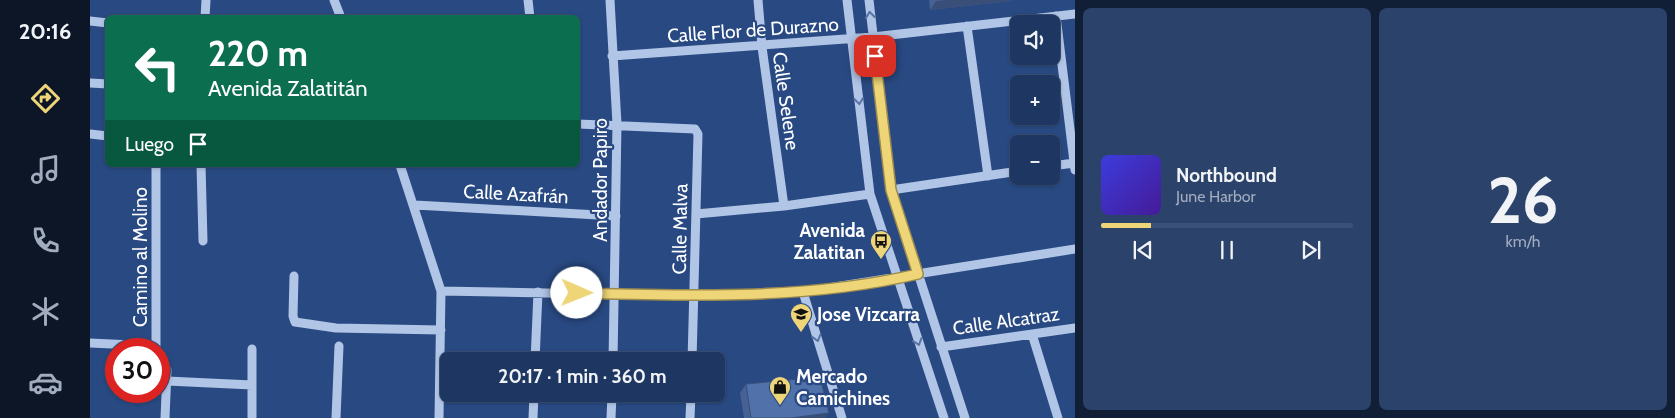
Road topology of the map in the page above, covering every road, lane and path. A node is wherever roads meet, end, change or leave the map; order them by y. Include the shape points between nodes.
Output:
1 (206, 0) edge
2 (334, 0) edge
3 (528, 0) edge
4 (610, 0) edge
5 (758, 0) edge
6 (847, 0) edge
7 (869, 0) edge
8 (1075, 14) edge
9 (206, 15) edge
10 (340, 15) edge
11 (530, 15) edge
12 (1060, 16) edge
13 (90, 21) edge
14 (1010, 21) edge
15 (105, 22) edge
16 (967, 26) junction
17 (873, 37) junction
18 (851, 38) junction
19 (762, 47) junction
20 (1060, 49) edge
21 (612, 56) junction
22 (90, 83) edge
23 (105, 84) edge
24 (580, 124) edge
25 (617, 124) junction
26 (90, 134) edge
27 (105, 136) edge
28 (1074, 165) edge
29 (1060, 166) edge
30 (156, 167) edge
31 (201, 167) edge
32 (401, 167) edge
33 (1010, 172) edge
34 (988, 176) junction
35 (891, 190) junction
36 (870, 194) junction
37 (415, 205) junction
38 (784, 206) junction
39 (696, 214) junction
40 (616, 216) junction
41 (203, 241) dead end
42 (1075, 249) edge
43 (918, 274) junction
44 (294, 276) dead end
45 (896, 278) junction
46 (441, 290) junction
47 (538, 292) junction
48 (803, 292) junction
49 (616, 294) junction
50 (695, 296) junction
51 (1075, 328) edge
52 (442, 330) junction
53 (1032, 334) junction
54 (156, 338) edge
55 (90, 344) edge
56 (105, 344) edge
57 (339, 346) dead end
58 (942, 347) junction
59 (252, 349) dead end
60 (535, 352) edge
61 (613, 352) edge
62 (692, 352) edge
63 (170, 382) edge
64 (252, 385) junction
65 (534, 402) edge
66 (612, 402) edge
67 (691, 402) edge
68 (166, 403) edge
69 (165, 418) edge
70 (252, 418) edge
71 (336, 418) edge
72 (439, 418) edge
73 (533, 418) edge
74 (611, 418) edge
75 (690, 418) edge
76 (842, 418) edge
77 (944, 418) edge
78 (965, 418) edge
79 (1058, 418) edge

1 - 9 street
2 - 10 street
3 - 11 street
4 - 21 street, Andador Papiro
5 - 19 street, Calle Selene
6 - 18 street
17 -> 7 street
8 - 12 street, Calle Flor de Durazno
13 - 15 street
14 - 16 street, Calle Flor de Durazno
16 - 17 street, Calle Flor de Durazno
16 - 34 street
17 - 18 street, Calle Flor de Durazno
17 - 35 street
18 - 19 street, Calle Flor de Durazno
18 -> 36 street
19 - 21 street, Calle Flor de Durazno
19 - 38 street, Calle Selene
20 - 28 street
21 - 25 street, Andador Papiro
22 - 23 street
24 - 25 street
25 - 39 street, Calle Malva via 695,129 698,134
25 - 40 street, Andador Papiro
26 - 27 street
28 - 29 street
30 - 54 street, Camino al Molino
31 - 41 street
32 - 37 street
33 - 34 street
34 - 35 street
35 - 43 street
36 - 38 street
36 - 45 street
37 - 40 street, Calle Azafrán
37 - 46 street
38 - 39 street
39 - 50 street, Calle Malva
40 - 49 street, Andador Papiro
42 - 43 street
43 - 45 street
43 - 58 street
44 - 52 street via 293,316 296,322 336,328
45 - 48 street
45 -> 77 street
46 - 47 street
46 - 52 street
47 - 49 street
47 - 60 street
48 - 50 street
48 -> 76 street
49 - 50 street
49 - 61 street, Andador Papiro
50 - 62 street, Calle Malva
51 - 53 street, Calle Alcatraz
52 - 72 street
53 - 58 street, Calle Alcatraz
53 - 79 street
55 - 56 street
57 - 71 street
58 - 78 street
59 - 64 street
63 - 64 street
64 - 70 street
65 - 73 street
66 - 74 street
67 - 75 street
68 - 69 street, Camino al Molino

